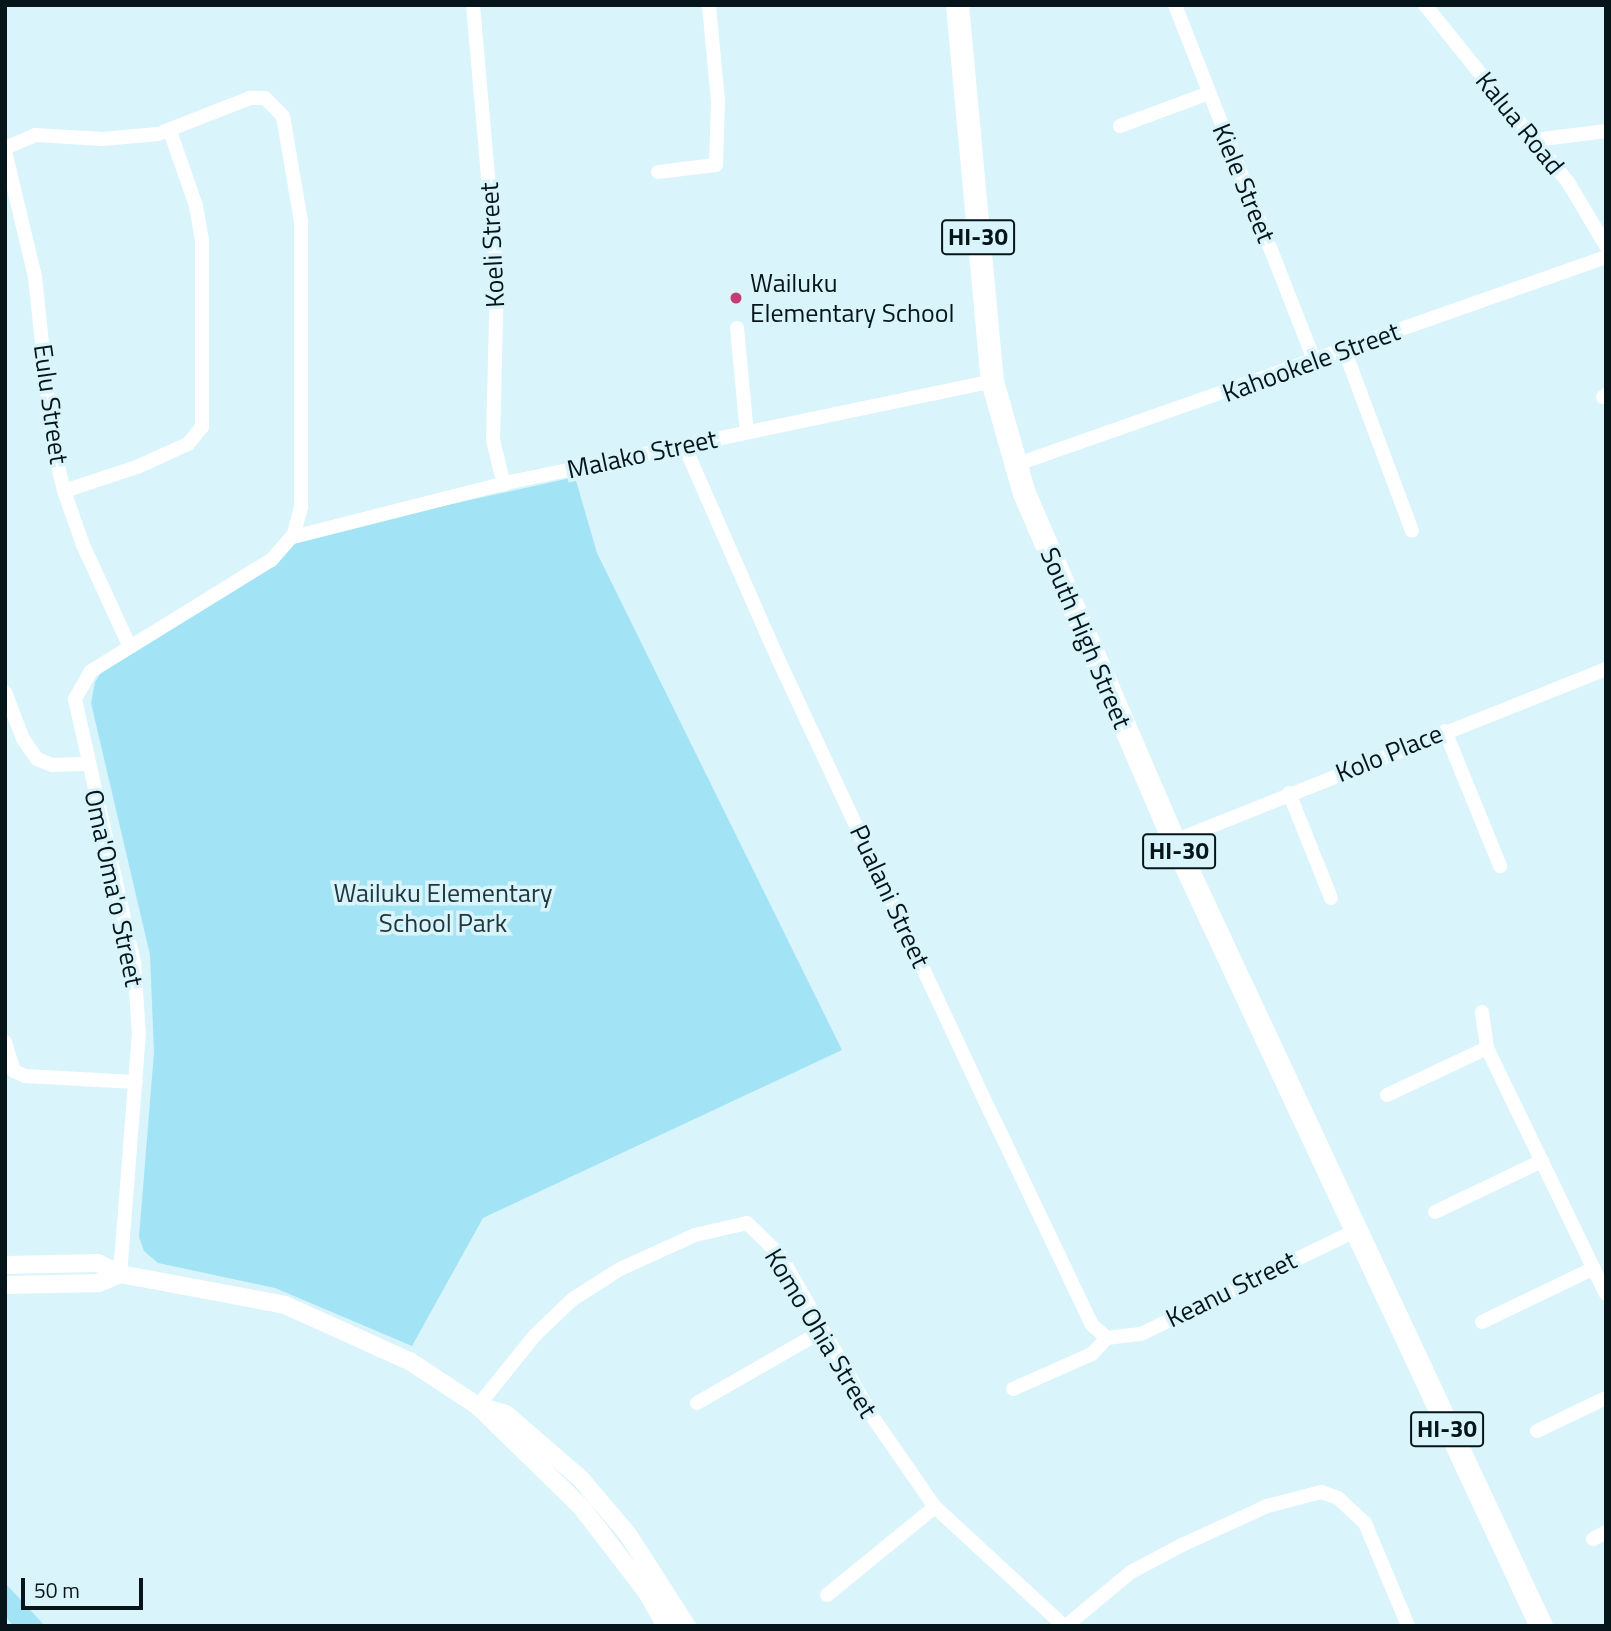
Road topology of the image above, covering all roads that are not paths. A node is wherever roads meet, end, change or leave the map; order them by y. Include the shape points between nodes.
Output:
1 (473, 5) edge
2 (709, 5) edge
3 (957, 5) edge
4 (1175, 5) edge
5 (1425, 5) edge
6 (1209, 93) junction
7 (1120, 126) dead end
8 (170, 131) junction
9 (1606, 131) edge
10 (1534, 140) junction
11 (5, 150) edge
12 (658, 172) dead end
13 (1606, 246) edge
14 (1606, 257) edge
15 (737, 328) dead end
16 (1344, 349) junction
17 (1314, 360) junction
18 (992, 381) junction
19 (747, 433) junction
20 (684, 445) junction
21 (1015, 465) junction
22 (504, 485) junction
23 (64, 491) junction
24 (1412, 531) dead end
25 (293, 537) junction
26 (130, 647) junction
27 (1605, 672) edge
28 (5, 692) edge
29 (1445, 731) junction
30 (88, 764) junction
31 (1289, 793) junction
32 (1174, 841) junction
33 (1500, 866) dead end
34 (1331, 898) dead end
35 (1482, 1012) dead end
36 (5, 1042) edge
37 (1487, 1048) junction
38 (136, 1082) junction
39 (1387, 1095) dead end
40 (1542, 1161) junction
41 (1435, 1212) dead end
42 (1353, 1232) junction
43 (5, 1265) edge
44 (1594, 1268) junction
45 (120, 1274) junction
46 (5, 1285) edge
47 (1606, 1294) edge
48 (1482, 1322) dead end
49 (822, 1331) junction
50 (1107, 1338) junction
51 (1013, 1390) dead end
52 (1606, 1398) edge
53 (697, 1403) dead end
54 (478, 1406) junction
55 (1537, 1431) dead end
56 (936, 1507) junction
57 (827, 1595) dead end
58 (666, 1626) edge
59 (687, 1626) edge
60 (1065, 1626) edge
61 (1408, 1626) edge
62 (1541, 1626) edge

1 - 22 street, Koeli Street via 496,277 493,440
2 - 12 street via 718,101 716,166
3 - 18 main road, South High Street / HI-30
4 - 6 street, Kiele Street
5 - 10 street, Kalua Road
6 - 7 street
6 - 17 street, Kiele Street
8 - 11 street via 103,139 35,135
8 - 23 street via 196,206 202,240 202,427 188,444
8 - 25 street via 256,97 273,102 283,116 295,172 303,270 297,451 301,507
9 - 10 street
10 - 13 street, Kalua Road via 1568,183
11 - 23 street, Eulu Street via 35,277 52,440
14 - 16 street, Kahookele Street
15 - 19 street
16 - 17 street, Kahookele Street
16 - 24 street
17 - 21 street, Kahookele Street
18 - 19 street, Malako Street
18 - 21 main road, South High Street / HI-30
19 - 20 street, Malako Street
20 - 22 street, Malako Street
20 - 50 street, Pualani Street via 778,659 996,1123 1092,1325
21 - 32 main road, South High Street / HI-30
22 - 25 street, Malako Street
23 - 26 street, Eulu Street via 83,545
25 - 26 street via 277,556
26 - 30 street, Oma'Oma'o Street via 85,678 76,694 75,713
27 - 29 street, Kolo Place
28 - 30 street via 23,739 37,759 52,765
29 - 31 street, Kolo Place
29 - 33 street
30 - 38 street, Oma'Oma'o Street via 134,962 139,1033
31 - 32 street, Kolo Place
31 - 34 street
32 - 42 main road, South High Street / HI-30 via 1268,1037
35 - 37 street
36 - 38 street via 13,1072 25,1076
37 - 39 street
37 - 40 street
38 - 45 street, Oma'Oma'o Street
40 - 41 street
40 - 44 street
42 - 50 street, Keanu Street via 1141,1334
42 - 62 main road, HI-30
43 - 45 street via 98,1262
44 - 47 street
44 - 48 street
45 - 46 street via 99,1283
45 - 54 street via 285,1305 400,1356
49 - 53 street
49 - 54 street, Komo Ohia Street via 780,1255 747,1223 695,1235 620,1269 573,1299 535,1335
49 - 56 street, Komo Ohia Street via 874,1419
50 - 51 street via 1092,1354
52 - 55 street
54 - 58 street via 582,1508 646,1591
54 - 59 street via 506,1414 581,1479 627,1533
56 - 57 street
56 - 60 street, Komo Ohia Street
60 - 61 street via 1131,1572 1182,1545 1267,1506 1321,1492 1338,1498 1364,1522

